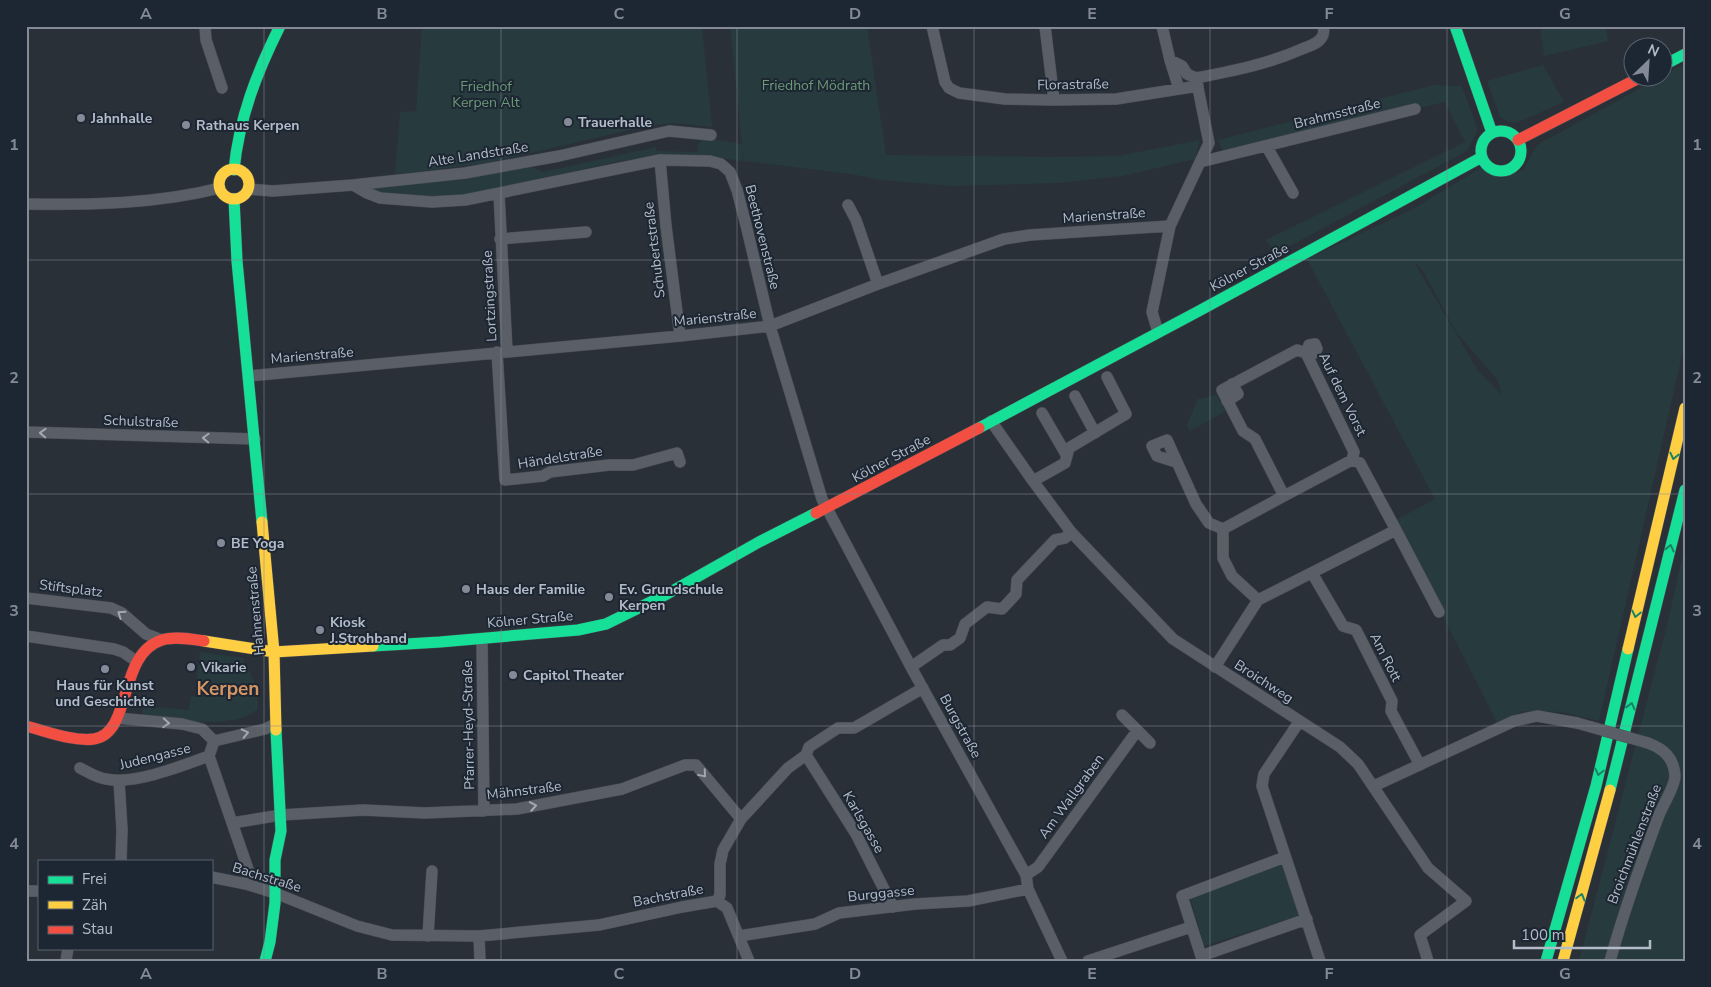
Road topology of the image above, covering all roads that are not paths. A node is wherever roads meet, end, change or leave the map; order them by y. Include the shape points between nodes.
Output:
1 (205, 26) edge
2 (280, 26) edge
3 (932, 26) edge
4 (1045, 26) edge
5 (1162, 26) edge
6 (1323, 26) edge
7 (1455, 26) edge
8 (1170, 60) junction
9 (1197, 82) junction
10 (1624, 85) edge
11 (222, 88) dead end
12 (1179, 89) junction
13 (1054, 100) junction
14 (1415, 110) dead end
15 (1492, 133) junction
16 (711, 135) dead end
17 (1518, 140) junction
18 (1267, 147) junction
19 (1482, 157) junction
20 (660, 160) junction
21 (1200, 162) junction
22 (234, 170) junction
23 (353, 185) junction
24 (220, 188) junction
25 (248, 188) junction
26 (1293, 193) dead end
27 (499, 194) junction
28 (234, 199) junction
29 (26, 204) edge
30 (848, 205) dead end
31 (1170, 226) junction
32 (586, 232) dead end
33 (500, 239) junction
34 (878, 284) junction
35 (770, 326) junction
36 (1158, 332) junction
37 (680, 336) junction
38 (502, 352) junction
39 (249, 376) junction
40 (1108, 378) dead end
41 (1075, 396) dead end
42 (1685, 408) edge
43 (1042, 413) dead end
44 (991, 421) junction
45 (26, 432) edge
46 (1095, 432) junction
47 (255, 440) junction
48 (1067, 456) junction
49 (1352, 460) junction
50 (680, 462) dead end
51 (1176, 462) dead end
52 (1033, 481) junction
53 (1685, 490) edge
54 (1284, 496) junction
55 (828, 508) junction
56 (1222, 529) junction
57 (1396, 530) junction
58 (1071, 532) junction
59 (1312, 573) junction
60 (26, 598) edge
61 (1258, 600) junction
62 (1439, 612) dead end
63 (26, 636) edge
64 (482, 638) junction
65 (162, 640) junction
66 (274, 652) junction
67 (136, 661) junction
68 (911, 667) junction
69 (1215, 667) junction
70 (923, 688) junction
71 (1122, 715) dead end
72 (117, 718) junction
73 (1299, 722) junction
74 (275, 724) junction
75 (28, 726) edge
76 (1137, 731) junction
77 (26, 739) edge
78 (214, 741) junction
79 (1150, 743) dead end
80 (806, 755) junction
81 (209, 756) junction
82 (1420, 765) junction
83 (80, 768) dead end
84 (119, 781) junction
85 (1374, 786) junction
86 (484, 811) junction
87 (281, 815) junction
88 (741, 818) junction
89 (232, 823) junction
90 (1285, 857) junction
91 (121, 860) edge
92 (432, 871) dead end
93 (1026, 875) junction
94 (212, 877) edge
95 (246, 884) junction
96 (1028, 889) junction
97 (275, 893) junction
98 (717, 901) junction
99 (893, 907) junction
100 (1307, 919) junction
101 (1191, 927) junction
102 (428, 936) junction
103 (480, 936) junction
104 (739, 936) junction
105 (1201, 958) edge
106 (266, 961) edge
107 (480, 961) edge
108 (749, 961) edge
109 (1062, 961) edge
110 (1088, 961) edge
111 (1320, 961) edge
112 (1428, 961) edge
113 (1546, 961) edge
114 (1563, 961) edge
115 (1610, 961) edge

1 - 11 street via 206,40
2 - 22 main road via 246,107 236,146
3 - 13 street, Florastraße via 949,88 959,93 1006,99
4 - 13 street
5 - 8 street
6 - 9 street, Florastraße via 1322,39 1315,44 1277,60
7 - 15 main road
8 - 9 street via 1182,66
8 - 12 street
9 - 12 street, Florastraße
9 - 21 street via 1209,143
10 - 17 main road
12 - 13 street, Florastraße via 1116,99
14 - 18 street, Brahmsstraße
15 - 17 main road via 1509,133
15 - 19 main road via 1482,146
16 - 23 street, Alte Landstraße via 669,131 502,167
17 - 19 main road via 1519,160 1510,169 1490,168
18 - 21 street, Brahmsstraße
18 - 26 street
19 - 36 main road, Kölner Straße
20 - 27 street, Beethovenstraße
20 - 35 street, Beethovenstraße via 710,161 721,164 730,172
20 - 37 street, Schubertstraße
21 - 31 street
22 - 24 main road via 222,175
22 - 25 main road via 246,176
23 - 25 street, Alte Landstraße via 273,191
23 - 27 street, Beethovenstraße via 380,198 432,202
24 - 28 main road via 227,197
24 - 29 street via 156,200 86,205
25 - 28 main road via 243,196
27 - 33 street, Lortzingstraße
28 - 39 main road, Hahnenstraße
30 - 34 street
31 - 34 street, Marienstraße via 1030,234 1004,239
31 - 36 street via 1152,312
32 - 33 street, Lortzingstraße
33 - 38 street, Lortzingstraße
34 - 35 street, Marienstraße
35 - 37 street, Marienstraße
35 - 55 street, Beethovenstraße via 822,499
36 - 44 main road, Kölner Straße
37 - 38 street, Marienstraße
38 - 39 street, Marienstraße
38 - 50 street, Händelstraße via 505,480 601,466 633,465 677,452
39 - 47 main road, Hahnenstraße
40 - 46 street via 1126,414
41 - 46 street
42 -> 113 main road via 1596,786
43 - 48 street
44 - 52 street, Broichweg
44 - 55 main road, Kölner Straße
47 -> 45 street, Schulstraße
46 - 48 street via 1069,448
47 - 66 main road, Hahnenstraße
48 - 52 street via 1065,463
49 - 54 street
49 - 54 street, Auf dem Vorst via 1354,452 1306,353 1296,350 1222,390 1243,431 1255,439
49 - 57 street via 1360,463
51 - 56 street via 1209,523
52 - 58 street, Broichweg
114 -> 53 main road via 1612,784
54 - 56 street
55 - 64 main road, Kölner Straße via 606,624 578,630
55 - 68 street, Burgstraße
56 - 61 street via 1223,558 1232,576
57 - 59 street
57 - 62 street
58 - 68 street via 1065,538 1055,540 1018,580 1016,594 1002,609 987,607 965,624 960,638 950,645 943,645
58 - 69 street, Broichweg via 1173,639
59 - 61 street
59 - 82 street, Am Rott via 1343,626 1356,630 1392,701 1391,711
65 -> 60 street, Stiftsplatz via 146,634 122,613 111,608
61 - 69 street
63 - 67 street via 114,649
64 - 66 main road, Kölner Straße
64 - 86 street, Pfarrer-Heyd-Straße
65 - 66 main road, Kölner Straße via 199,640
65 - 67 main road
66 - 74 main road, Hahnenstraße
67 - 72 main road
68 - 70 street, Burgstraße
69 - 73 street, Broichweg
70 - 80 street, Bachstraße via 854,728 838,728 809,747
70 - 93 street, Burgstraße
71 - 76 street
72 - 75 main road via 112,729 90,740
72 -> 78 street via 182,724 202,729
73 - 85 street, Broichweg via 1340,747
73 - 90 street via 1264,774 1262,786
78 -> 74 street
74 - 87 main road, Hahnenstraße
75 - 77 street
76 - 79 street
76 - 93 street, Am Wallgraben via 1038,867
78 - 81 street
80 - 88 street, Bachstraße via 788,768
80 - 99 street, Karlsgasse via 856,834
81 - 84 street, Judengasse via 178,768
81 - 89 street
82 - 85 street, Broichmühlenstraße
82 - 115 street, Broichmühlenstraße, bridge via 1514,721 1537,716 1648,742 1668,754 1675,778 1625,908
83 - 84 street, Judengasse via 104,779
84 - 91 street
85 - 112 street, Broichweg via 1428,868 1466,901 1420,936
86 - 87 street, Mähnstraße via 363,810
86 -> 88 street, Mähnstraße via 517,809 622,789 685,765 696,765
87 - 89 street, Mähnstraße
87 - 97 main road, Hahnenstraße
88 - 98 street, Bachstraße via 724,850
89 - 95 street via 249,872
90 - 100 street
90 - 101 street via 1182,896
92 - 102 street
93 - 96 street, Burgstraße
94 - 95 street, Bachstraße
95 - 97 street, Bachstraße
96 - 99 street, Burggasse via 968,901
96 - 109 street, Burgstraße
97 - 102 street, Bachstraße via 357,926 392,935
97 - 106 main road, Hahnenstraße
98 - 103 street, Bachstraße via 599,925
98 - 104 street via 727,908
99 - 104 street, Burggasse via 838,913 815,924
100 - 105 street
100 - 111 street
101 - 105 street
101 - 110 street
102 - 103 street, Bachstraße
103 - 107 street
104 - 108 street

